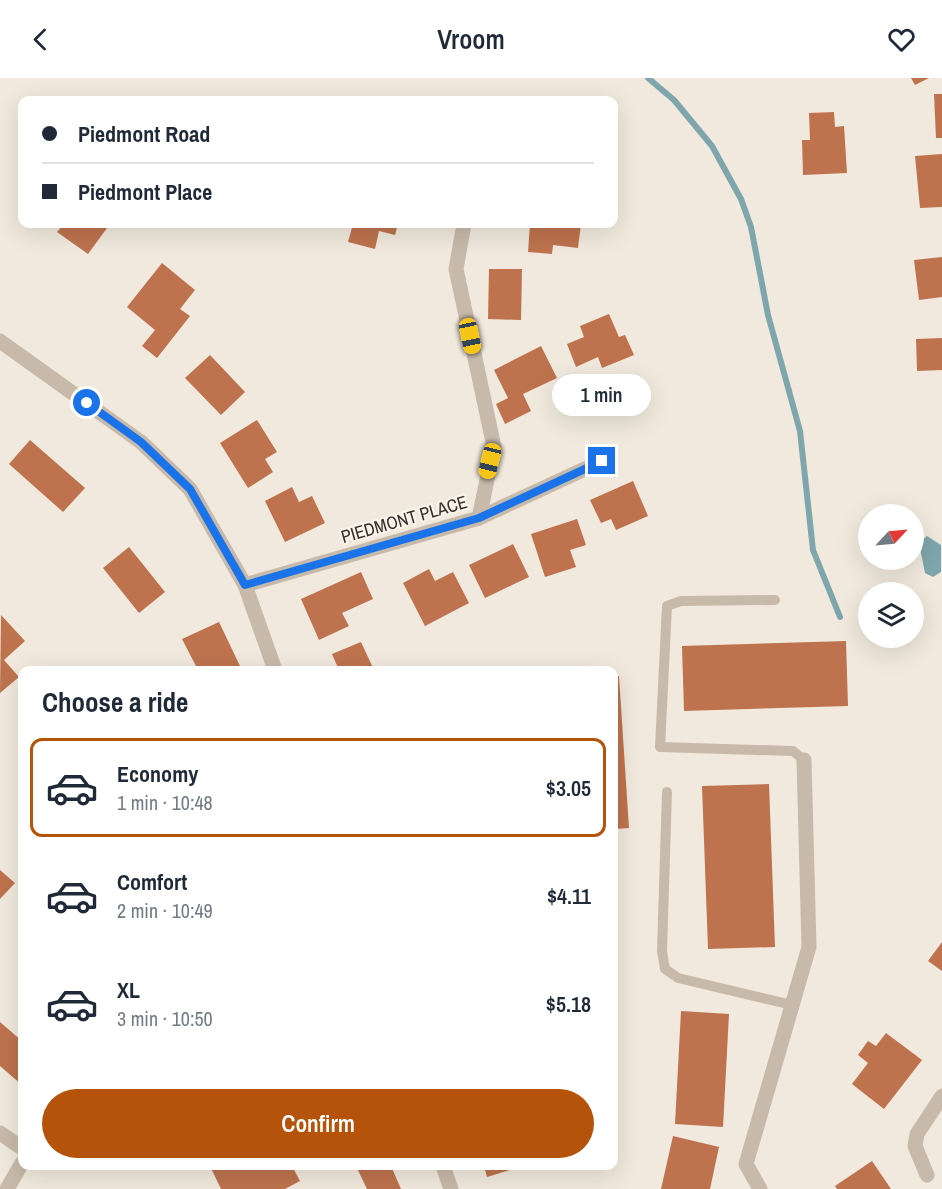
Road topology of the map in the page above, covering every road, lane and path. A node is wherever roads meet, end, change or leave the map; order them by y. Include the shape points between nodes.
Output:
1 (463, 228) edge
2 (0, 341) edge
3 (602, 461) dead end
4 (479, 518) junction
5 (245, 585) junction
6 (775, 600) dead end
7 (274, 666) edge
8 (804, 760) joint
9 (667, 792) dead end
10 (792, 1005) junction
11 (942, 1096) edge
12 (0, 1133) edge
13 (18, 1145) edge
14 (18, 1170) edge
15 (444, 1170) edge
16 (927, 1175) dead end
17 (7, 1189) edge
18 (451, 1189) edge
19 (760, 1189) edge

1 - 4 street via 456,269 494,447
2 - 5 street via 141,442 190,489
3 - 4 street, PIEDMONT PLACE
4 - 5 street, PIEDMONT PLACE
5 - 7 street
6 - 8 lane via 681,602 667,606 660,747 793,751
8 - 10 street via 809,947
9 - 10 lane via 662,951 665,969 678,978
10 - 19 street via 746,1164
11 - 16 street via 917,1134 915,1146
12 - 13 street
14 - 17 street
15 - 18 street

